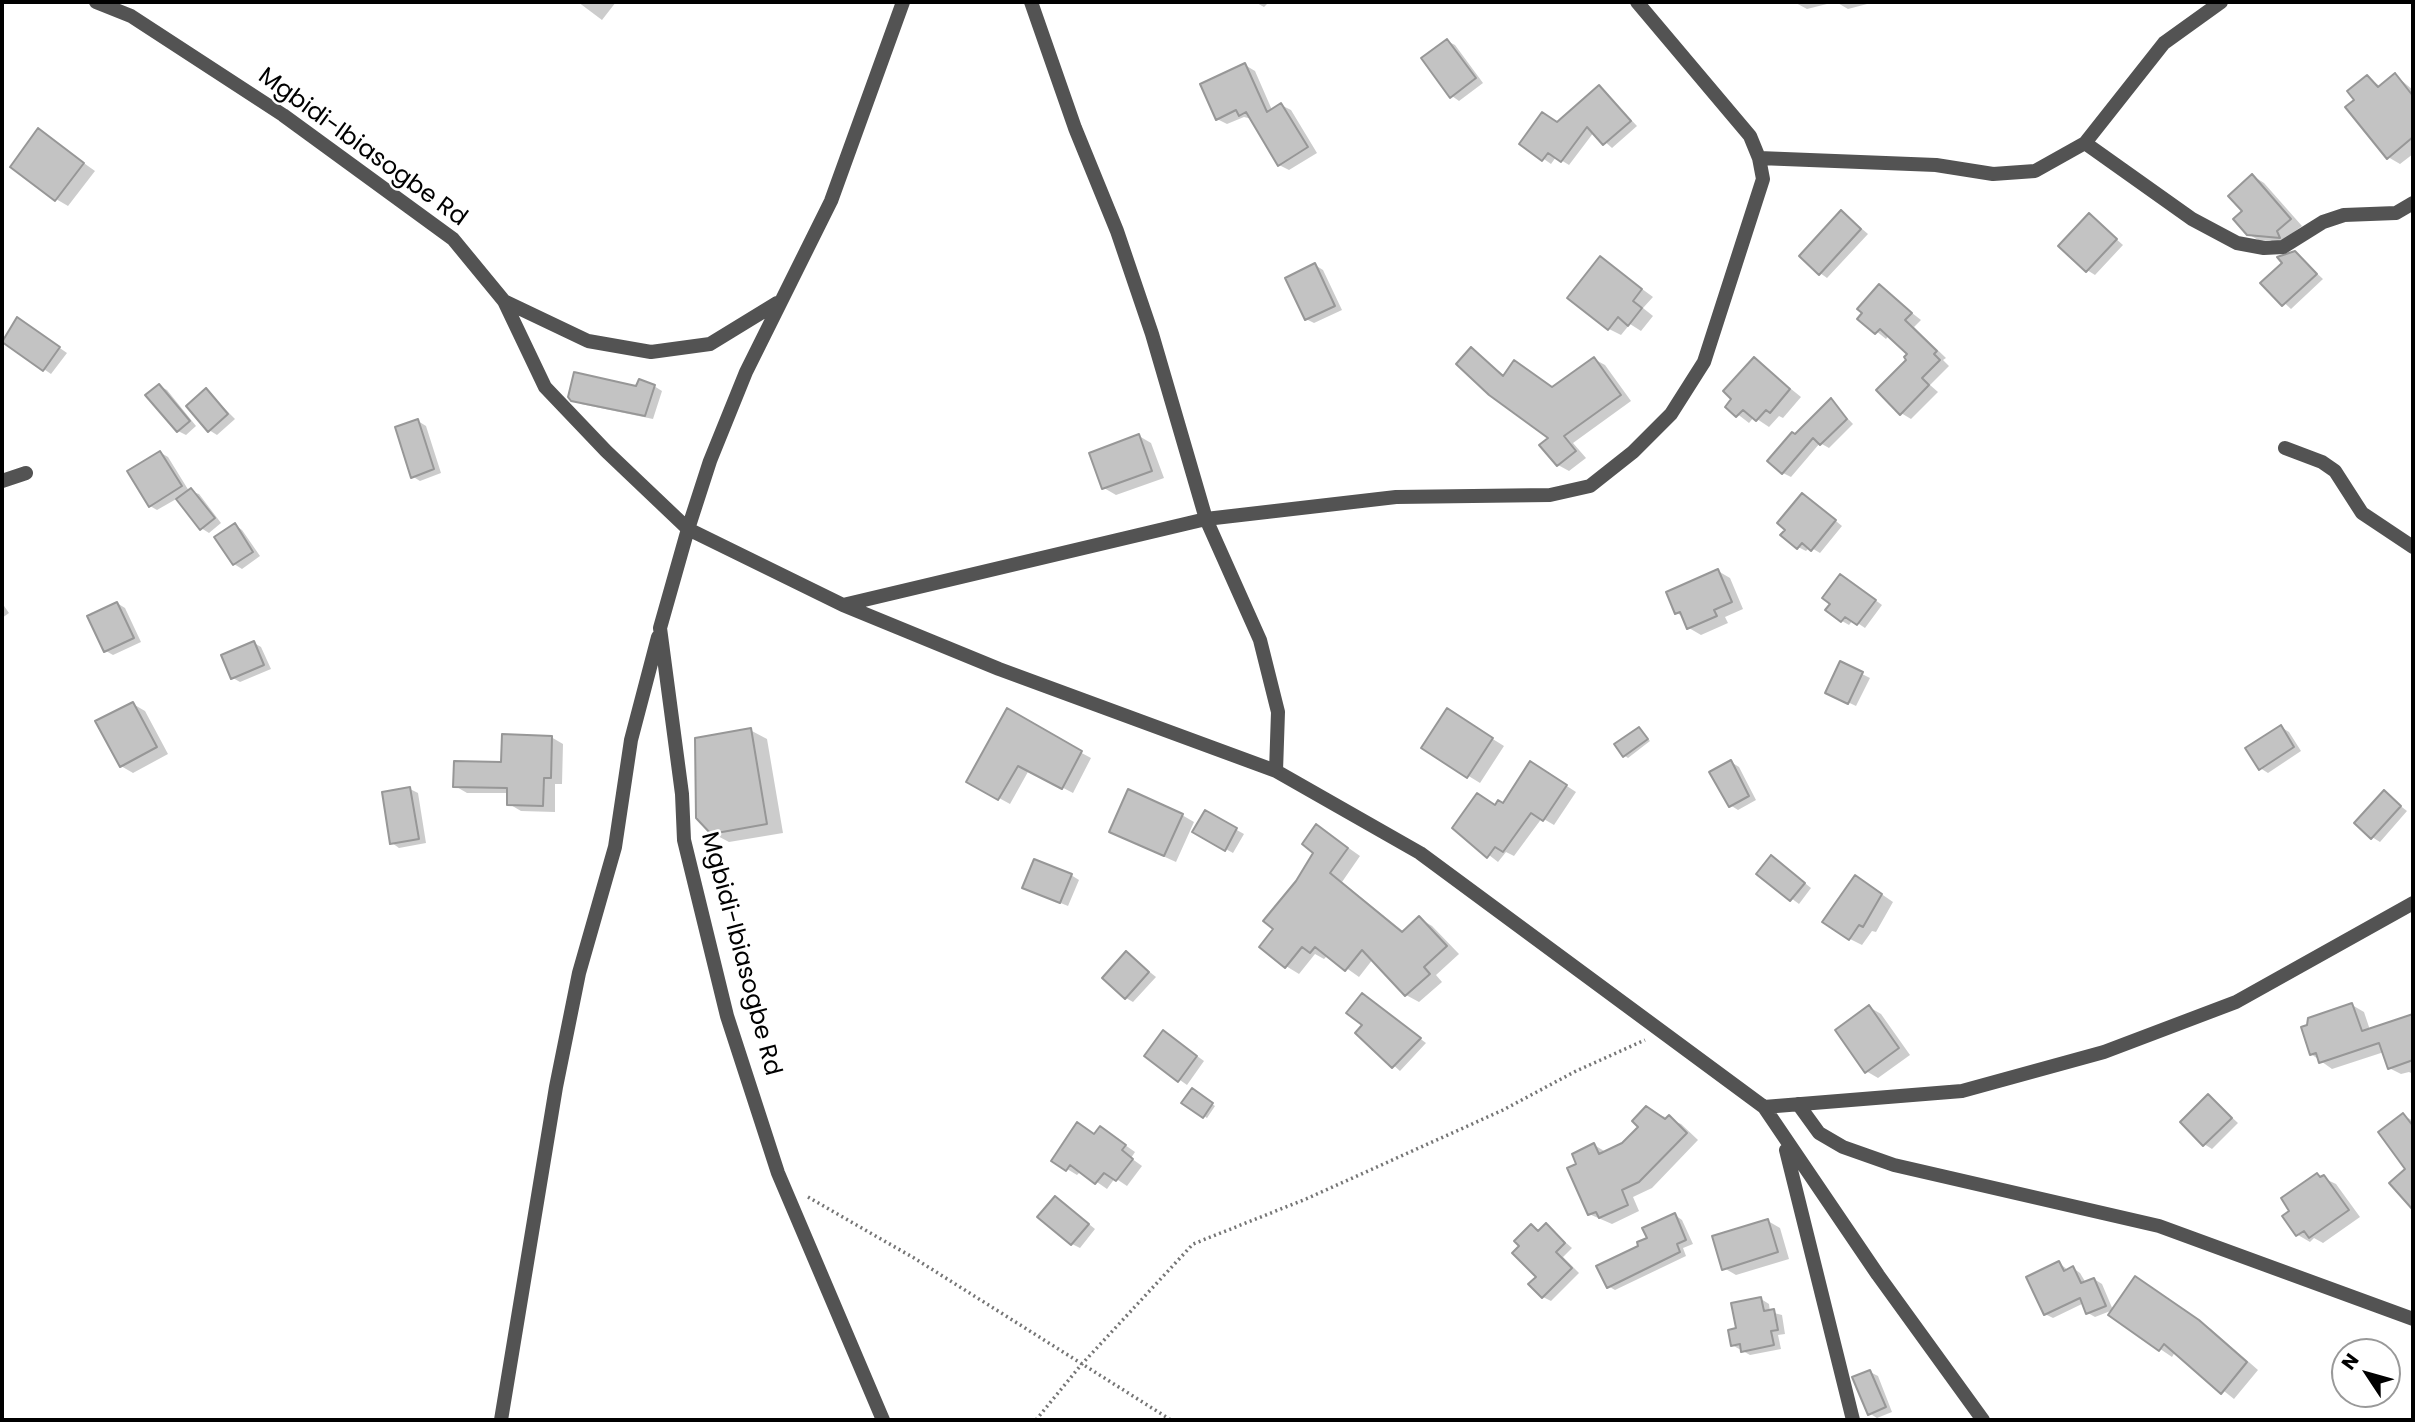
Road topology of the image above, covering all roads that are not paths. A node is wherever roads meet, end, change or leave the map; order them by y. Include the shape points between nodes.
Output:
1 (96, 2) edge
2 (903, 2) edge
3 (1031, 2) edge
4 (1637, 2) edge
5 (2221, 2) edge
6 (2085, 143) junction
7 (1759, 158) junction
8 (2413, 203) edge
9 (504, 301) junction
10 (778, 302) junction
11 (2285, 448) dead end
12 (26, 473) dead end
13 (2, 481) edge
14 (1206, 519) junction
15 (688, 529) junction
16 (2413, 547) edge
17 (843, 605) junction
18 (660, 628) junction
19 (1276, 771) junction
20 (2413, 903) edge
21 (1798, 1104) junction
22 (1764, 1107) junction
23 (1783, 1138) junction
24 (2413, 1319) edge
25 (501, 1420) edge
26 (883, 1420) edge
27 (1853, 1420) edge
28 (1983, 1420) edge

1 - 9 street, Mgbidi-Ibiasogbe Rd via 131,16 284,115 397,197 453,239
2 - 10 street via 831,201
3 - 14 street via 1126,257
4 - 7 street via 1725,103 1750,136
5 - 6 street via 2164,43
6 - 7 street via 2035,171 1993,174 1936,165
6 - 8 street via 2192,219 2237,243 2264,248 2283,247 2333,218 2396,213
7 - 14 street via 1763,179 1756,207 1704,362 1671,414 1590,486 1550,495 1396,497
9 - 10 street via 588,341 651,352 710,344
9 - 15 street, Mgbidi-Ibiasogbe Rd via 545,387
10 - 15 street via 710,461
11 - 16 street via 2335,471 2362,513
12 - 13 street
14 - 17 street
14 - 19 street via 1260,640 1278,712
15 - 17 street
15 - 18 street, Mgbidi-Ibiasogbe Rd
17 - 19 street via 999,669
18 - 25 street via 631,740 615,848 579,973 556,1087
18 - 26 street, Mgbidi-Ibiasogbe Rd via 684,840 727,1016 782,1182
19 - 22 street via 1420,853
20 - 21 street via 2236,1002 2104,1052 1962,1091
21 - 22 street
21 - 24 street via 1819,1133 1856,1152 1894,1165 2159,1226
22 - 23 street
23 - 27 street
23 - 28 street

